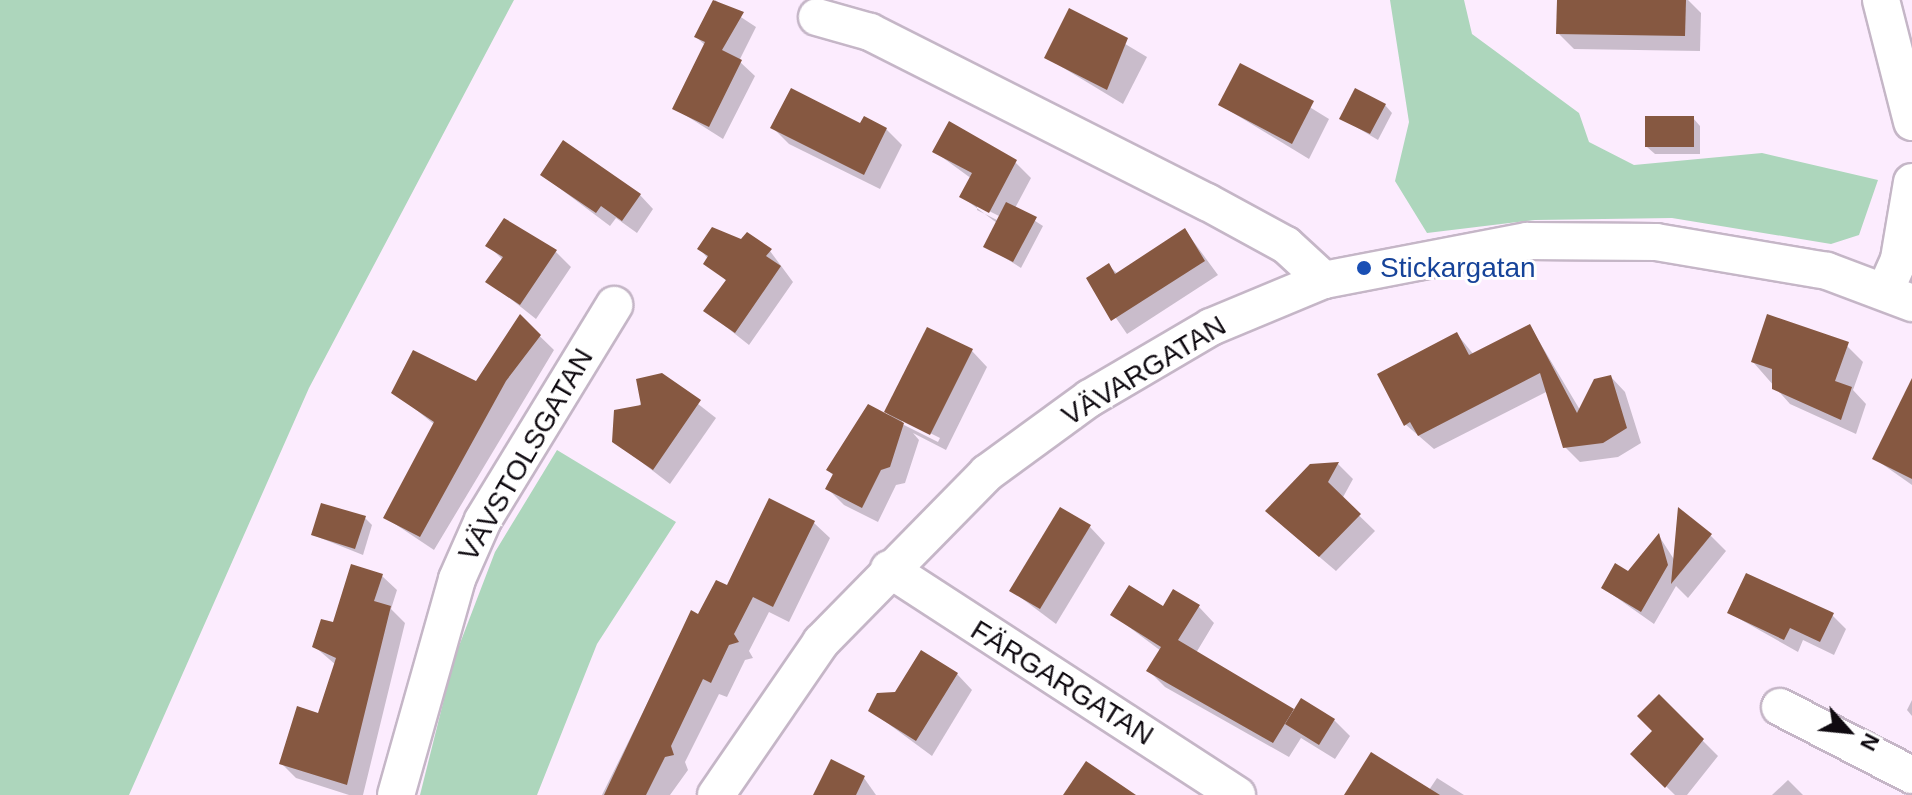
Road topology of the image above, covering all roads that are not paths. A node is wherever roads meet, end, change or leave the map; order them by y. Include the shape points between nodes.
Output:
1 (1881, 0) edge
2 (817, 17) dead end
3 (1912, 122) edge
4 (1912, 182) edge
5 (1324, 280) junction
6 (1899, 297) edge
7 (614, 305) dead end
8 (889, 569) junction
9 (1780, 707) dead end
10 (1912, 775) edge
11 (396, 795) edge
12 (716, 795) edge
13 (1237, 795) edge

1 - 3 street
2 - 5 street via 870,32 1207,202 1286,245
4 - 6 street via 1899,259
5 - 6 street, VÄVARGATAN via 1527,241 1656,242 1814,268
5 - 8 street, VÄVARGATAN via 1211,327 1090,398 987,473
7 - 11 street, VÄVSTOLSGATAN via 467,556
8 - 12 street, VÄVARGATAN via 821,642
8 - 13 street, FÄRGARGATAN via 920,595
9 - 10 street

